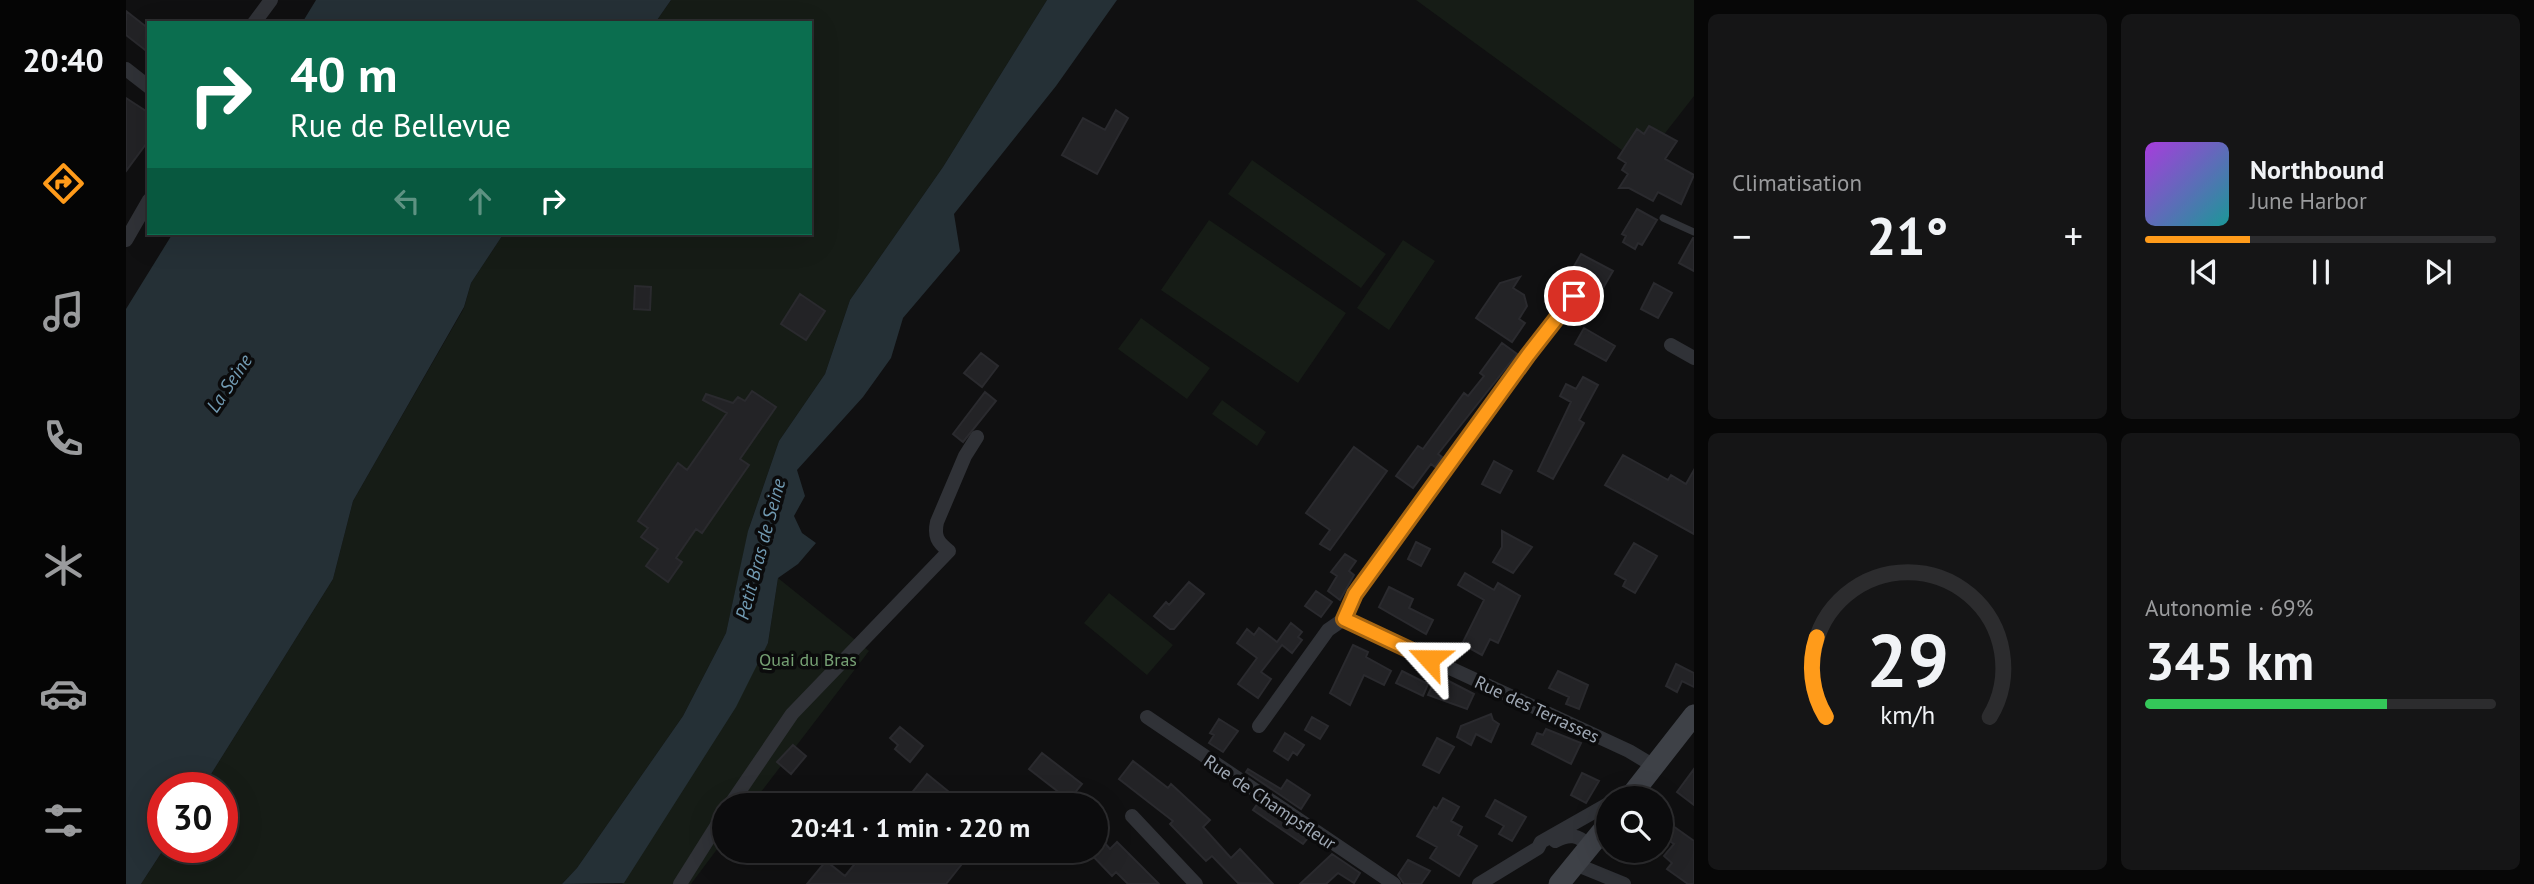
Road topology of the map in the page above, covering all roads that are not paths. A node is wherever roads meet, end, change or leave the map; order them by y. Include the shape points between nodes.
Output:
1 (271, 0) edge
2 (255, 21) edge
3 (126, 69) edge
4 (147, 85) edge
5 (147, 203) edge
6 (1663, 218) dead end
7 (1694, 232) edge
8 (126, 240) edge
9 (1574, 296) dead end
10 (1671, 345) dead end
11 (1694, 358) edge
12 (977, 438) dead end
13 (1344, 619) junction
14 (1694, 715) edge
15 (1147, 717) dead end
16 (1259, 726) dead end
17 (1654, 766) junction
18 (1636, 786) edge
19 (738, 793) edge
20 (1596, 811) edge
21 (1132, 816) dead end
22 (1580, 820) junction
23 (1596, 828) edge
24 (712, 833) edge
25 (1596, 835) edge
26 (1596, 839) edge
27 (1538, 848) junction
28 (1575, 864) junction
29 (680, 884) edge
30 (1196, 884) edge
31 (1394, 884) edge
32 (1479, 884) edge
33 (1559, 884) edge
34 (1624, 884) edge

1 - 2 street
3 - 4 street
5 - 8 street
6 - 7 lane
9 - 13 street via 1355,594
10 - 11 street
12 - 19 street via 937,522 939,543 949,551 792,714
13 - 16 street via 1328,630
13 - 17 street, Rue des Terrasses
14 - 17 main road
15 - 31 street, Rue de Champsfleur
17 - 18 main road
20 - 22 street
21 - 30 street
22 - 23 street
22 - 27 street
24 - 29 street
25 - 27 street via 1570,835
26 - 28 main road
27 - 32 street
28 - 33 main road
28 - 34 street

